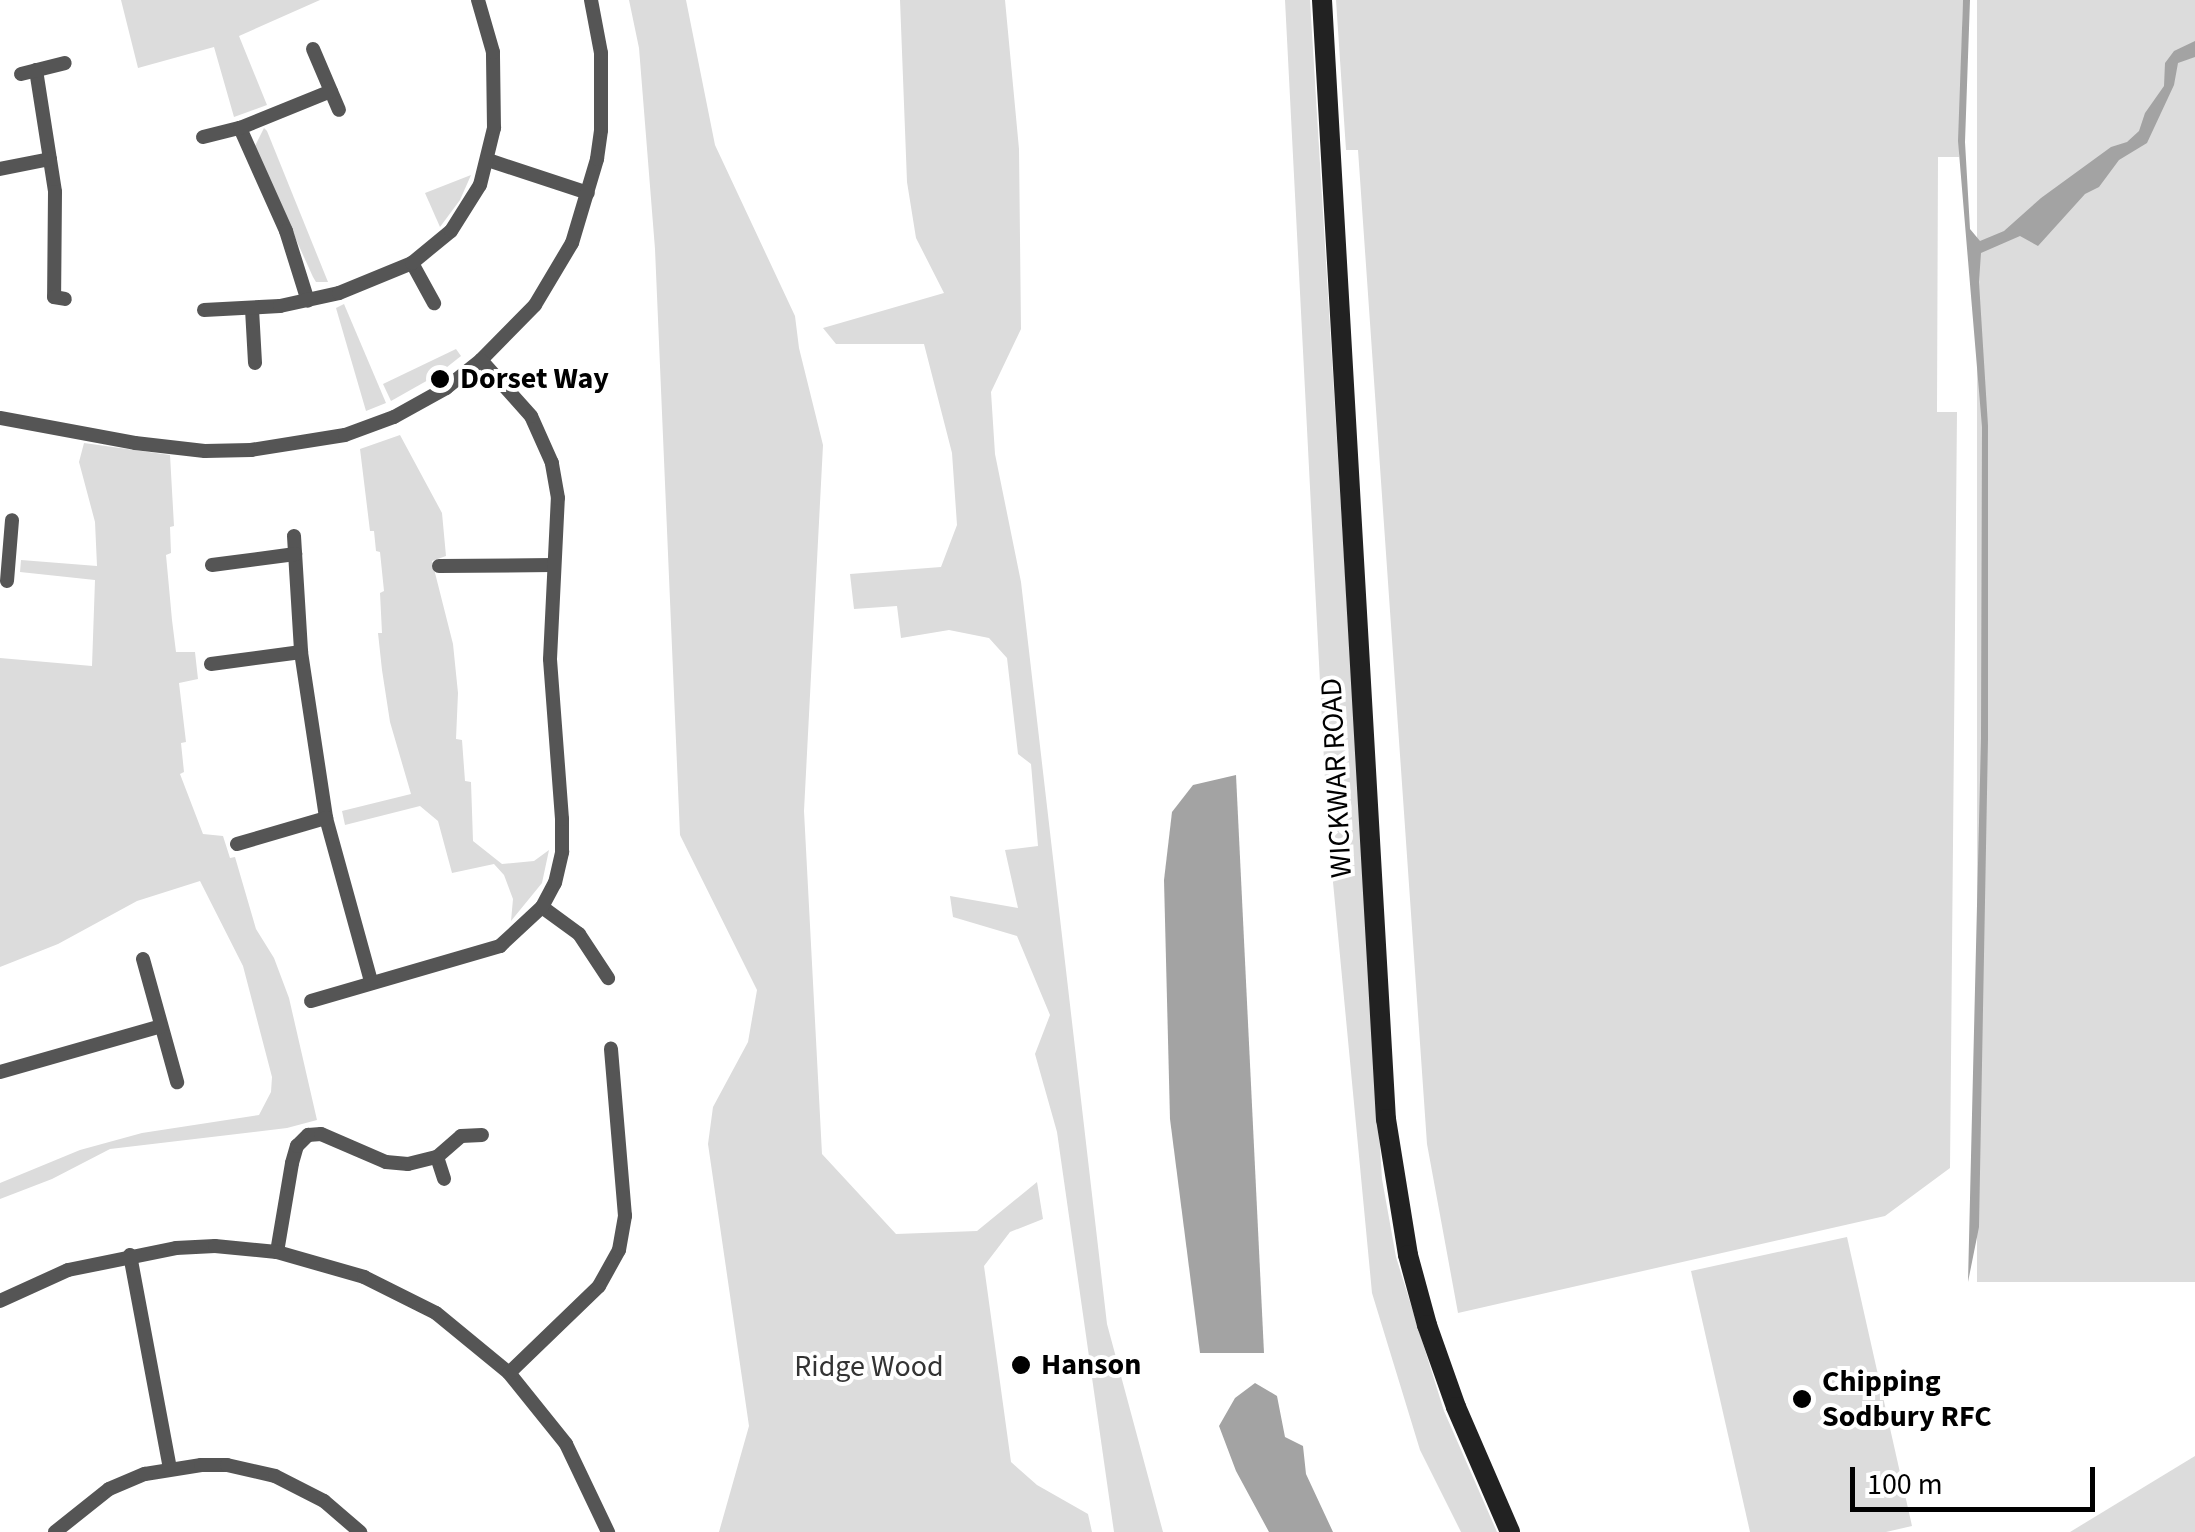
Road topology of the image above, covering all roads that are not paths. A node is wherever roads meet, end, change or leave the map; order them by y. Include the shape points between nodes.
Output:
1 (478, 0) edge
2 (590, 0) edge
3 (1322, 0) edge
4 (313, 49) dead end
5 (65, 63) dead end
6 (331, 91) junction
7 (339, 110) dead end
8 (240, 128) junction
9 (203, 137) dead end
10 (50, 159) junction
11 (488, 160) junction
12 (0, 169) edge
13 (588, 193) junction
14 (412, 264) junction
15 (65, 298) dead end
16 (308, 301) junction
17 (434, 303) dead end
18 (252, 309) junction
19 (204, 310) dead end
20 (481, 360) junction
21 (255, 363) dead end
22 (0, 418) edge
23 (12, 520) dead end
24 (294, 536) dead end
25 (5, 542) edge
26 (295, 554) junction
27 (212, 565) dead end
28 (554, 565) junction
29 (440, 566) dead end
30 (8, 581) dead end
31 (302, 652) junction
32 (211, 664) dead end
33 (326, 818) junction
34 (237, 844) dead end
35 (542, 907) junction
36 (143, 959) dead end
37 (608, 978) dead end
38 (371, 982) junction
39 (310, 1000) dead end
40 (161, 1026) junction
41 (611, 1049) dead end
42 (0, 1072) edge
43 (177, 1082) dead end
44 (482, 1135) dead end
45 (437, 1157) junction
46 (444, 1179) dead end
47 (278, 1252) junction
48 (130, 1255) junction
49 (0, 1301) edge
50 (509, 1374) junction
51 (170, 1468) junction
52 (55, 1532) edge
53 (360, 1532) edge
54 (608, 1532) edge
55 (1510, 1532) edge

1 - 11 street via 496,77
2 - 13 street via 603,96
3 - 55 main road, WICKWAR ROAD via 1388,1138 1428,1325
4 - 6 street
5 - 10 street via 29,72
6 - 7 street
6 - 8 street
8 - 9 street
8 - 16 street via 286,231
10 - 12 street
10 - 15 street via 54,297
11 - 13 street
11 - 14 street via 459,220
13 - 20 street via 572,243 535,304
14 - 16 street
14 - 17 street
16 - 18 street
18 - 19 street
18 - 21 street
20 - 22 street via 394,417 284,447 187,449
20 - 28 street via 531,416 552,463 558,498
23 - 25 street
24 - 26 street
25 - 30 street
26 - 27 street
26 - 31 street
28 - 29 street via 457,558
28 - 35 street via 550,660 562,852
31 - 32 street
31 - 33 street
33 - 34 street
33 - 38 street
35 - 37 street via 579,934
35 - 38 street via 500,946
36 - 40 street
38 - 39 street
40 - 42 street
40 - 43 street
41 - 50 street via 625,1216 619,1250 598,1286
44 - 45 street via 461,1136
45 - 46 street
45 - 47 street via 386,1162 322,1134 308,1135 292,1163
47 - 48 street via 214,1246
47 - 50 street via 400,1292 462,1330
48 - 49 street via 68,1270
48 - 51 street
50 - 54 street via 566,1444
51 - 52 street via 109,1490
51 - 53 street via 227,1465 274,1476 324,1501

